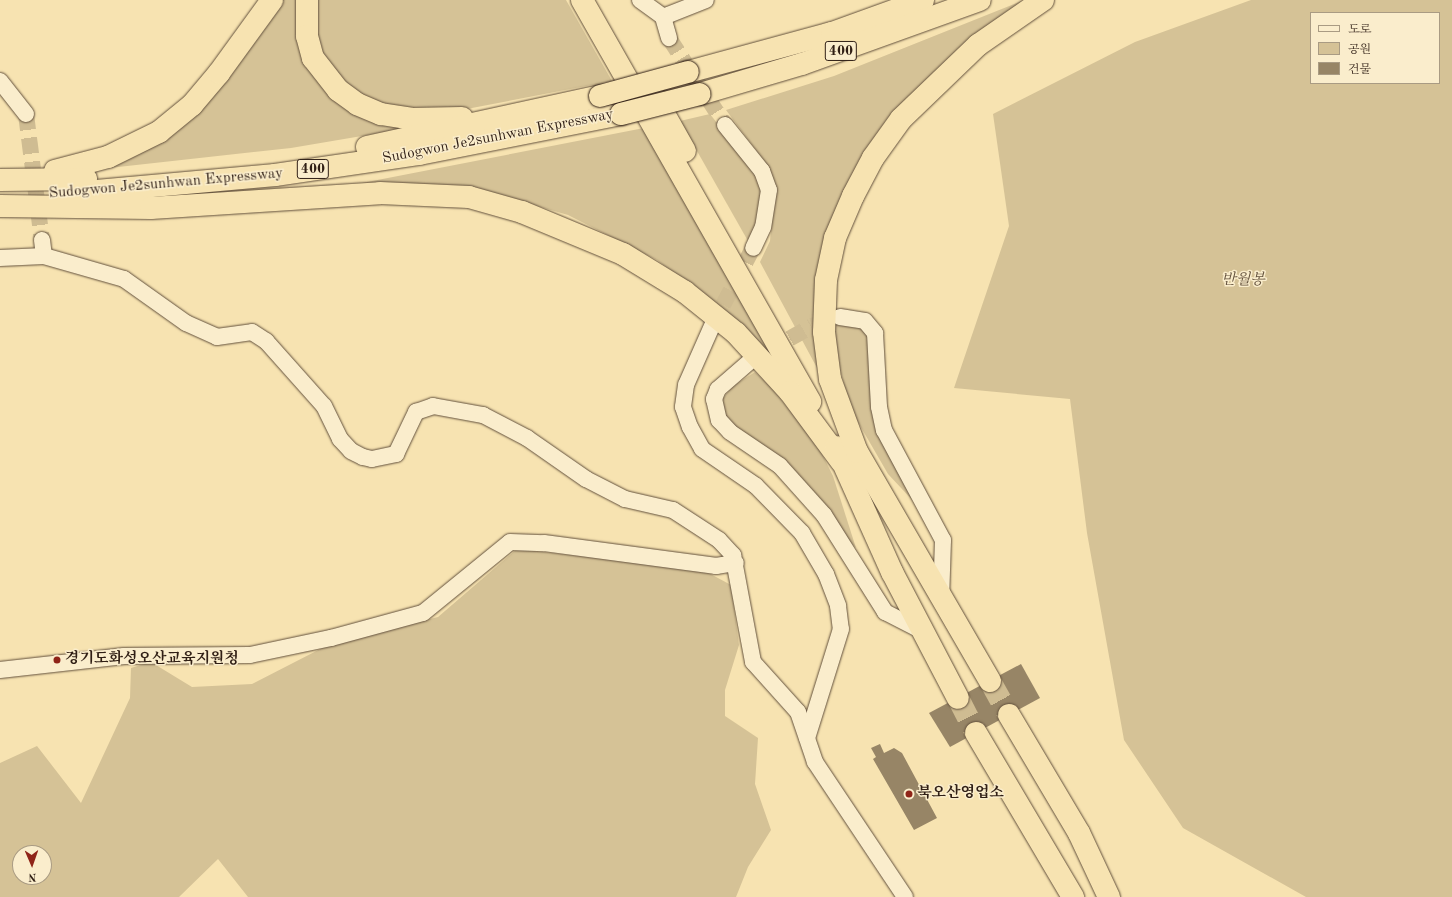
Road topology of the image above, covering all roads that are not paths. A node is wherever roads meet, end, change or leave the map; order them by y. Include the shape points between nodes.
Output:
1 (272, 0) edge
2 (307, 0) edge
3 (582, 0) edge
4 (598, 0) edge
5 (640, 0) edge
6 (706, 0) edge
7 (923, 0) edge
8 (980, 0) edge
9 (1043, 0) edge
10 (663, 17) junction
11 (669, 38) tunnel mouth
12 (0, 81) edge
13 (26, 114) tunnel mouth
14 (511, 117) junction
15 (725, 125) tunnel mouth
16 (0, 180) edge
17 (0, 197) edge
18 (0, 206) edge
19 (42, 240) tunnel mouth
20 (753, 248) tunnel mouth
21 (44, 256) junction
22 (0, 258) edge
23 (840, 317) tunnel mouth
24 (712, 326) tunnel mouth
25 (748, 363) tunnel mouth
26 (849, 457) junction
27 (736, 563) junction
28 (941, 599) junction
29 (927, 634) junction
30 (0, 670) edge
31 (990, 681) tunnel mouth
32 (958, 698) tunnel mouth
33 (1009, 715) tunnel mouth
34 (976, 733) tunnel mouth
35 (807, 740) junction
36 (905, 897) edge
37 (1073, 897) edge
38 (1109, 897) edge

1 - 16 highway via 220,73 192,105 159,132 108,157 63,170
2 - 14 highway via 307,36 314,58 324,76 357,104 381,114 411,118
3 - 26 highway via 701,205 836,447
4 - 26 highway via 845,438
5 - 10 lane
6 - 10 lane
7 - 14 highway, Sudogwon Je2sunhwan Expressway / 400, bridge via 832,33 600,96
8 - 17 highway, Sudogwon Je2sunhwan Expressway / 400, bridge via 802,64 621,114 419,154 275,175
9 - 26 highway via 978,45 901,119 873,158 835,238 826,280 824,332 830,379
10 - 11 lane
12 - 13 lane
14 - 16 highway, Sudogwon Je2sunhwan Expressway / 400 via 370,147 234,166 104,179
15 - 20 lane via 762,170 769,190 764,227
18 - 26 highway via 150,208 380,193 469,197 522,212 623,254 685,292 741,338
19 - 21 lane
21 - 22 lane
21 - 27 lane via 124,279 186,323 217,336 252,332 266,341 309,389 335,423 340,438 351,451 362,457 372,459 396,454 416,412 433,406 483,415 527,438 586,479 625,499 673,510 719,540 733,555
23 - 28 lane via 865,321 875,334 879,407 884,430 943,540
24 - 35 lane via 686,385 683,407 690,427 702,449 756,486 802,533 826,574 838,606 841,629
25 - 29 lane via 718,389 714,399 719,420 730,432 780,466 824,515 885,612
26 - 28 highway
26 - 29 highway via 892,572
27 - 30 lane via 716,566 544,543 510,542 423,613 330,638 250,655 124,656
27 - 35 lane via 752,662 798,712
28 - 31 highway
29 - 32 highway
33 - 38 highway via 1076,827
34 - 37 highway
35 - 36 lane via 815,762

